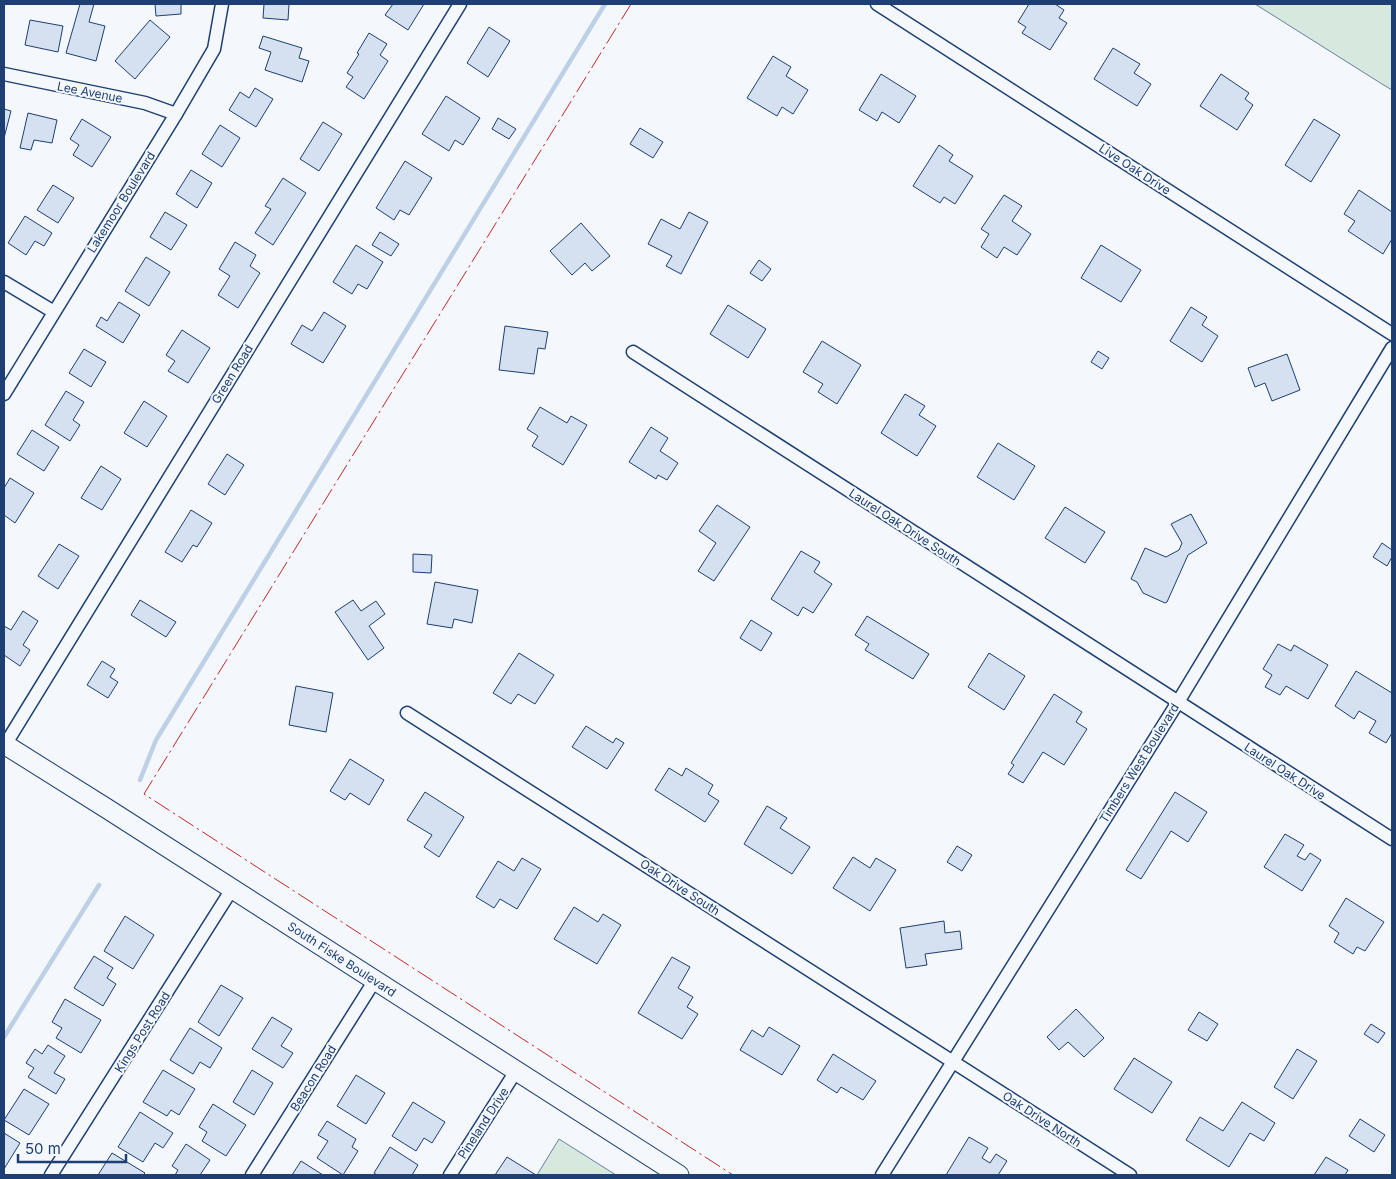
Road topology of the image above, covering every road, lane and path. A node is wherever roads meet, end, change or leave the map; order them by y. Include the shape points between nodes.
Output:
1 (222, 4) edge
2 (460, 4) edge
3 (877, 4) edge
4 (4, 74) edge
5 (176, 114) junction
6 (4, 282) edge
7 (54, 312) junction
8 (1392, 334) edge
9 (1392, 348) edge
10 (633, 352) dead end
11 (4, 394) edge
12 (1178, 702) junction
13 (407, 713) dead end
14 (4, 744) edge
15 (1392, 839) edge
16 (232, 889) junction
17 (375, 980) junction
18 (953, 1062) junction
19 (516, 1071) junction
20 (51, 1175) edge
21 (252, 1175) edge
22 (450, 1175) edge
23 (679, 1175) edge
24 (882, 1175) edge
25 (1130, 1175) edge

1 - 5 street, Lakemoor Boulevard via 214,49
2 - 14 street, Green Road
3 - 8 street, Live Oak Drive
4 - 5 street, Lee Avenue via 145,103
5 - 7 street, Lakemoor Boulevard
6 - 7 street
7 - 11 street, Lakemoor Boulevard
9 - 12 street, Timbers West Boulevard
10 - 12 street, Laurel Oak Drive South
12 - 15 street, Laurel Oak Drive
12 - 18 street, Timbers West Boulevard
13 - 18 street, Oak Drive South
14 - 16 main road, South Fiske Boulevard
16 - 17 main road, South Fiske Boulevard
16 - 20 street, Kings Post Road
17 - 19 main road, South Fiske Boulevard
17 - 21 street, Beacon Road
18 - 24 street, Timbers West Boulevard
18 - 25 street, Oak Drive North
19 - 22 street, Pineland Drive
19 - 23 main road, South Fiske Boulevard

